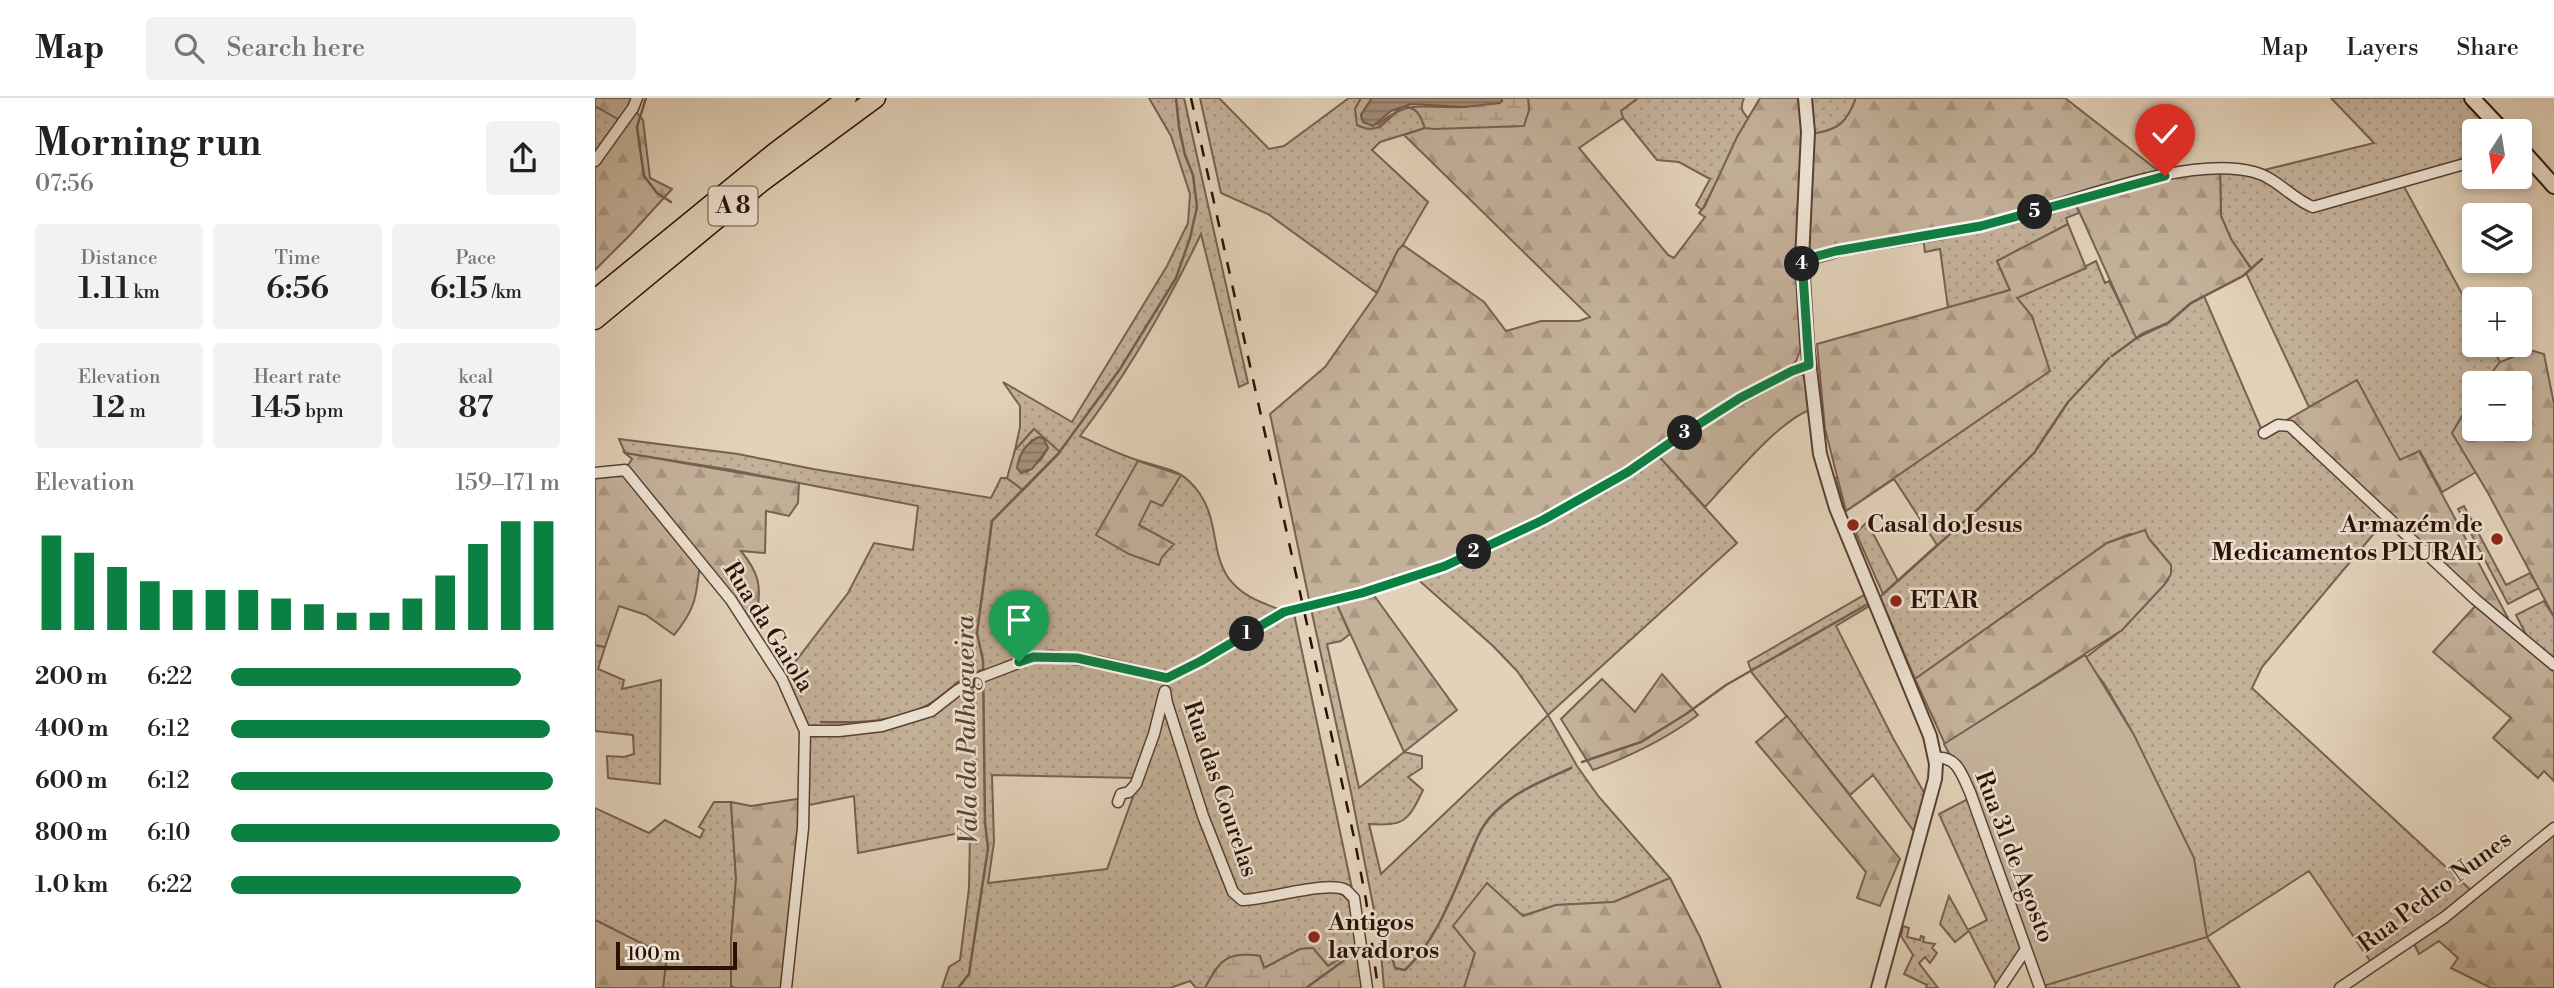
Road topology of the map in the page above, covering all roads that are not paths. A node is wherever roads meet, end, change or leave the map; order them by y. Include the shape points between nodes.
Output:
1 (637, 98) edge
2 (847, 98) edge
3 (876, 98) edge
4 (1805, 98) edge
5 (2472, 98) edge
6 (2492, 119) edge
7 (595, 161) edge
8 (2532, 162) edge
9 (2462, 165) edge
10 (2554, 186) edge
11 (1802, 260) junction
12 (595, 299) edge
13 (595, 320) edge
14 (1809, 365) junction
15 (2264, 433) dead end
16 (595, 473) edge
17 (2554, 665) edge
18 (1167, 678) junction
19 (1165, 691) junction
20 (805, 731) junction
21 (1935, 758) junction
22 (1118, 802) dead end
23 (2554, 828) edge
24 (2027, 948) junction
25 (786, 988) edge
26 (1367, 988) edge
27 (1878, 988) edge
28 (2000, 988) edge
29 (2040, 988) edge
30 (2340, 988) edge

1 - 7 street
2 - 12 highway, A 8
3 - 13 highway, A 8 via 762,182
4 - 11 street via 1808,132
5 - 6 main road
8 - 10 main road
9 - 11 street via 2313,207 2256,172 2202,168 1991,223
11 - 14 street
14 - 18 street via 1740,398 1628,472 1543,520 1434,569 1284,612
14 - 21 street via 1819,454 1830,490 1925,722
15 - 17 street via 2278,425 2290,426 2466,591
16 - 20 street, Rua da Gaiola via 625,470 685,541 741,614 782,680
18 - 19 street
18 - 20 street via 1100,662 1034,657 982,677 932,711 882,726
19 - 22 street via 1136,784 1121,794
19 - 26 street, Rua das Courelas via 1203,816 1233,892 1242,900 1258,900 1321,888 1347,891 1356,907
20 - 25 street, Rua da Gaiola via 803,828
21 - 24 street, Rua 31 de Agosto via 1950,758 1957,764
21 - 27 street via 1934,779
23 - 30 street, Rua Pedro Nunes via 2447,916
24 - 28 street
24 - 29 street, Rua 31 de Agosto

